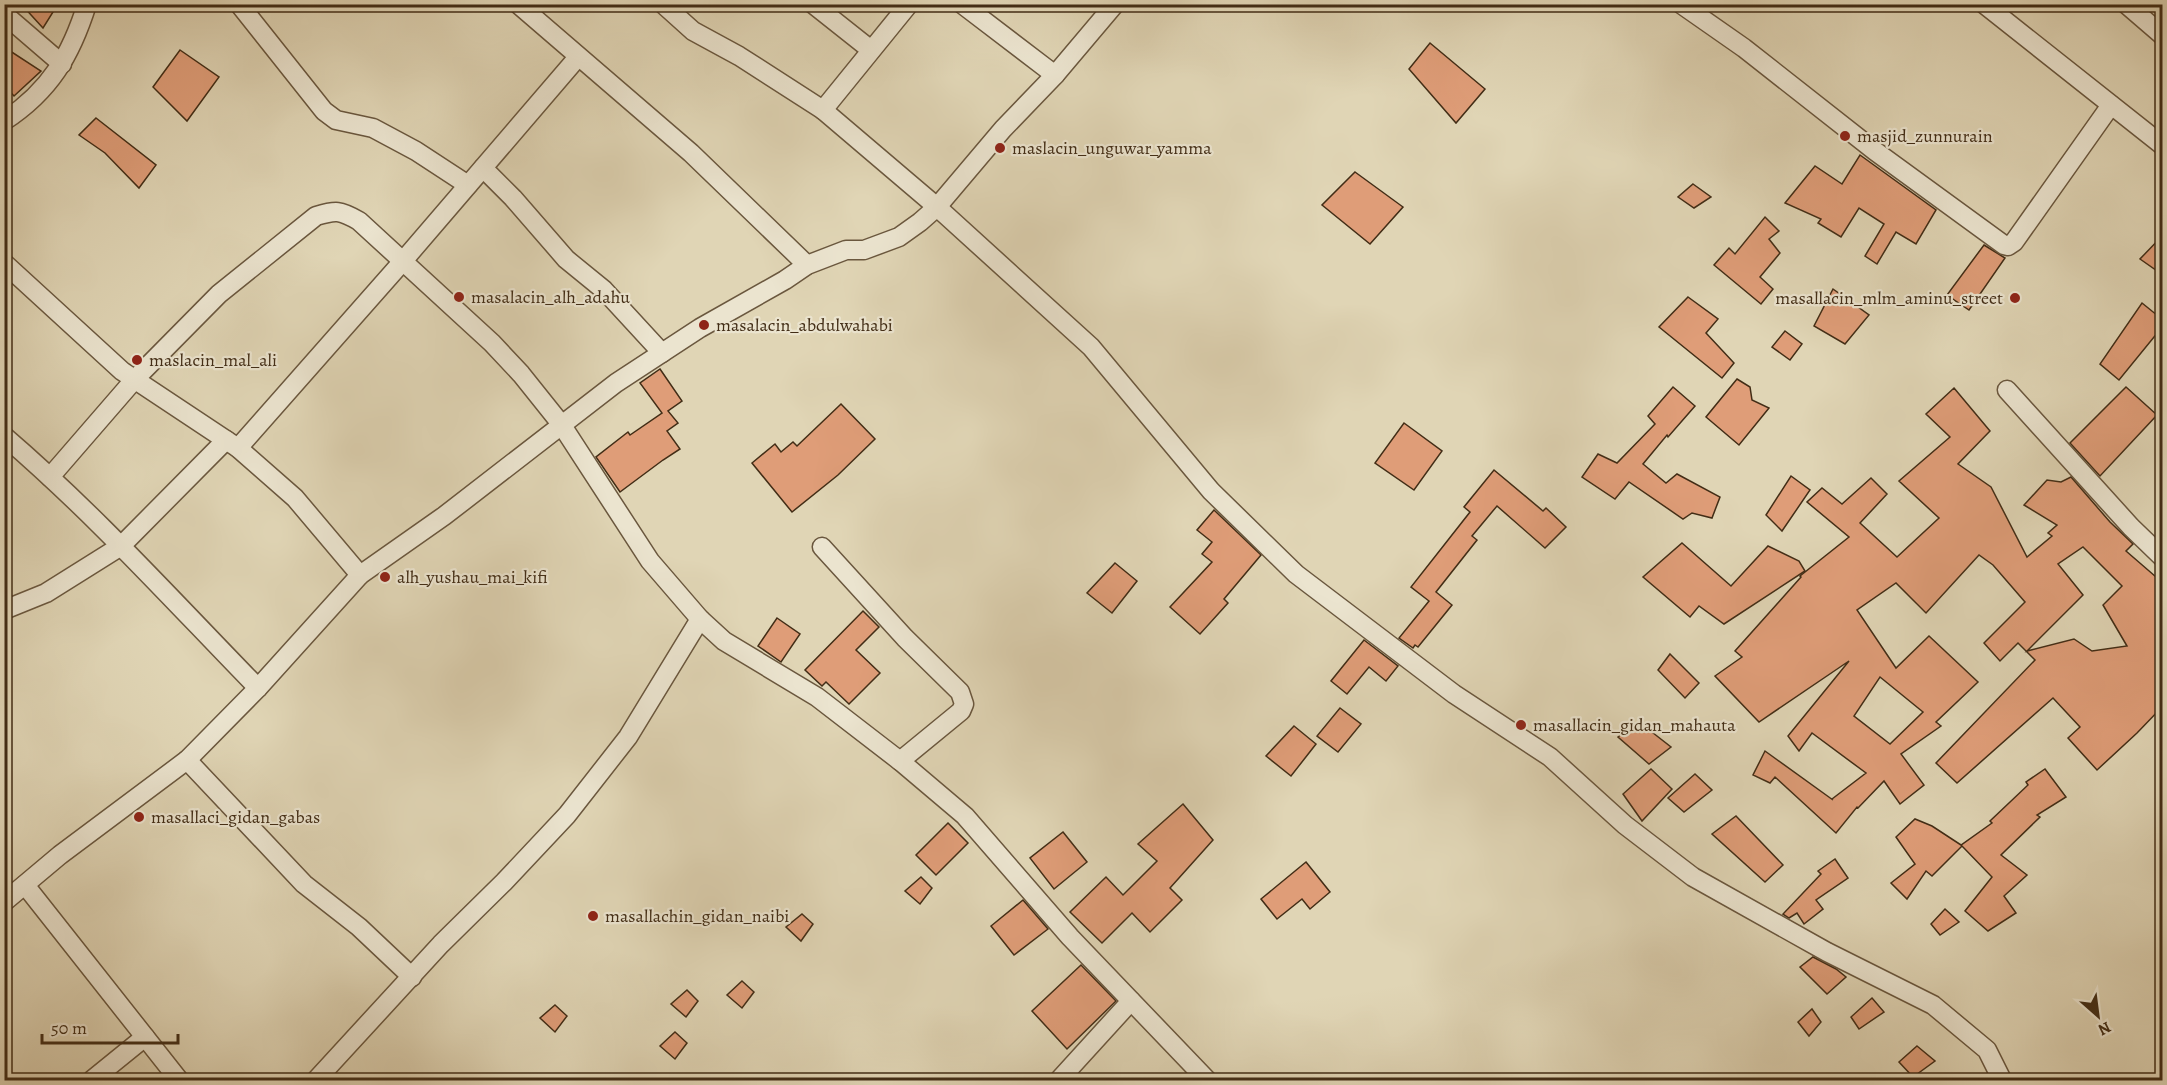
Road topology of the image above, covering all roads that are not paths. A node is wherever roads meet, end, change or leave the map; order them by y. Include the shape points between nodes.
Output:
1 (87, 4) edge
2 (239, 4) edge
3 (663, 4) edge
4 (813, 4) edge
5 (909, 4) edge
6 (962, 4) edge
7 (1681, 4) edge
8 (1984, 4) edge
9 (2126, 4) edge
10 (521, 6) edge
11 (1109, 6) edge
12 (4, 15) edge
13 (2163, 35) edge
14 (871, 50) junction
15 (578, 57) junction
16 (62, 64) junction
17 (1055, 75) junction
18 (2111, 105) junction
19 (823, 110) junction
20 (4, 121) edge
21 (2163, 145) edge
22 (483, 168) junction
23 (468, 185) junction
24 (937, 207) junction
25 (403, 261) junction
26 (4, 262) edge
27 (807, 265) junction
28 (662, 353) junction
29 (134, 380) junction
30 (2007, 390) dead end
31 (561, 424) junction
32 (4, 436) edge
33 (232, 444) junction
34 (50, 477) junction
35 (121, 546) junction
36 (822, 547) dead end
37 (2163, 557) edge
38 (360, 575) junction
39 (4, 610) edge
40 (700, 620) junction
41 (258, 688) junction
42 (187, 760) junction
43 (900, 761) junction
44 (25, 885) junction
45 (4, 902) edge
46 (412, 977) junction
47 (1131, 1001) junction
48 (145, 1037) junction
49 (92, 1080) edge
50 (179, 1080) edge
51 (317, 1080) edge
52 (1059, 1080) edge
53 (1207, 1080) edge
54 (2002, 1080) edge

1 - 16 street
2 - 23 street via 324,111 336,120 373,128
3 - 19 street via 693,31
4 - 14 street
5 - 14 street
6 - 17 street
7 - 18 street via 2008,246
8 - 18 street
9 - 13 street
10 - 15 street
11 - 17 street
12 - 16 street
14 - 19 street
15 - 22 street
15 - 27 street via 691,153
16 - 20 street via 45,87
17 - 24 street
18 - 21 street
19 - 24 street
22 - 23 street
22 - 28 street via 566,259 604,290
23 - 25 street
24 - 27 street via 899,237
24 - 54 street via 1091,347 1211,490 1296,574 1454,694 1550,757 1625,825 1693,877 1827,952 1933,1005 1987,1050
25 - 29 street via 345,213 333,210 316,216 219,294
25 - 31 street via 492,343
25 - 33 street
26 - 29 street
27 - 28 street
28 - 31 street
29 - 33 street
29 - 34 street
30 - 37 street
31 - 38 street via 444,516
31 - 40 street via 650,561
32 - 34 street
33 - 35 street
33 - 38 street via 295,498
34 - 35 street
35 - 39 street via 46,593
35 - 41 street
36 - 43 street via 960,692 964,704 961,711
38 - 41 street
40 - 43 street via 724,641 817,697
40 - 46 street via 628,737 567,815
41 - 42 street
42 - 44 street
42 - 46 street via 304,884 359,927
43 - 47 street via 965,816
44 - 45 street
44 - 48 street
46 - 51 street
47 - 52 street
47 - 53 street
48 - 49 street
48 - 50 street

